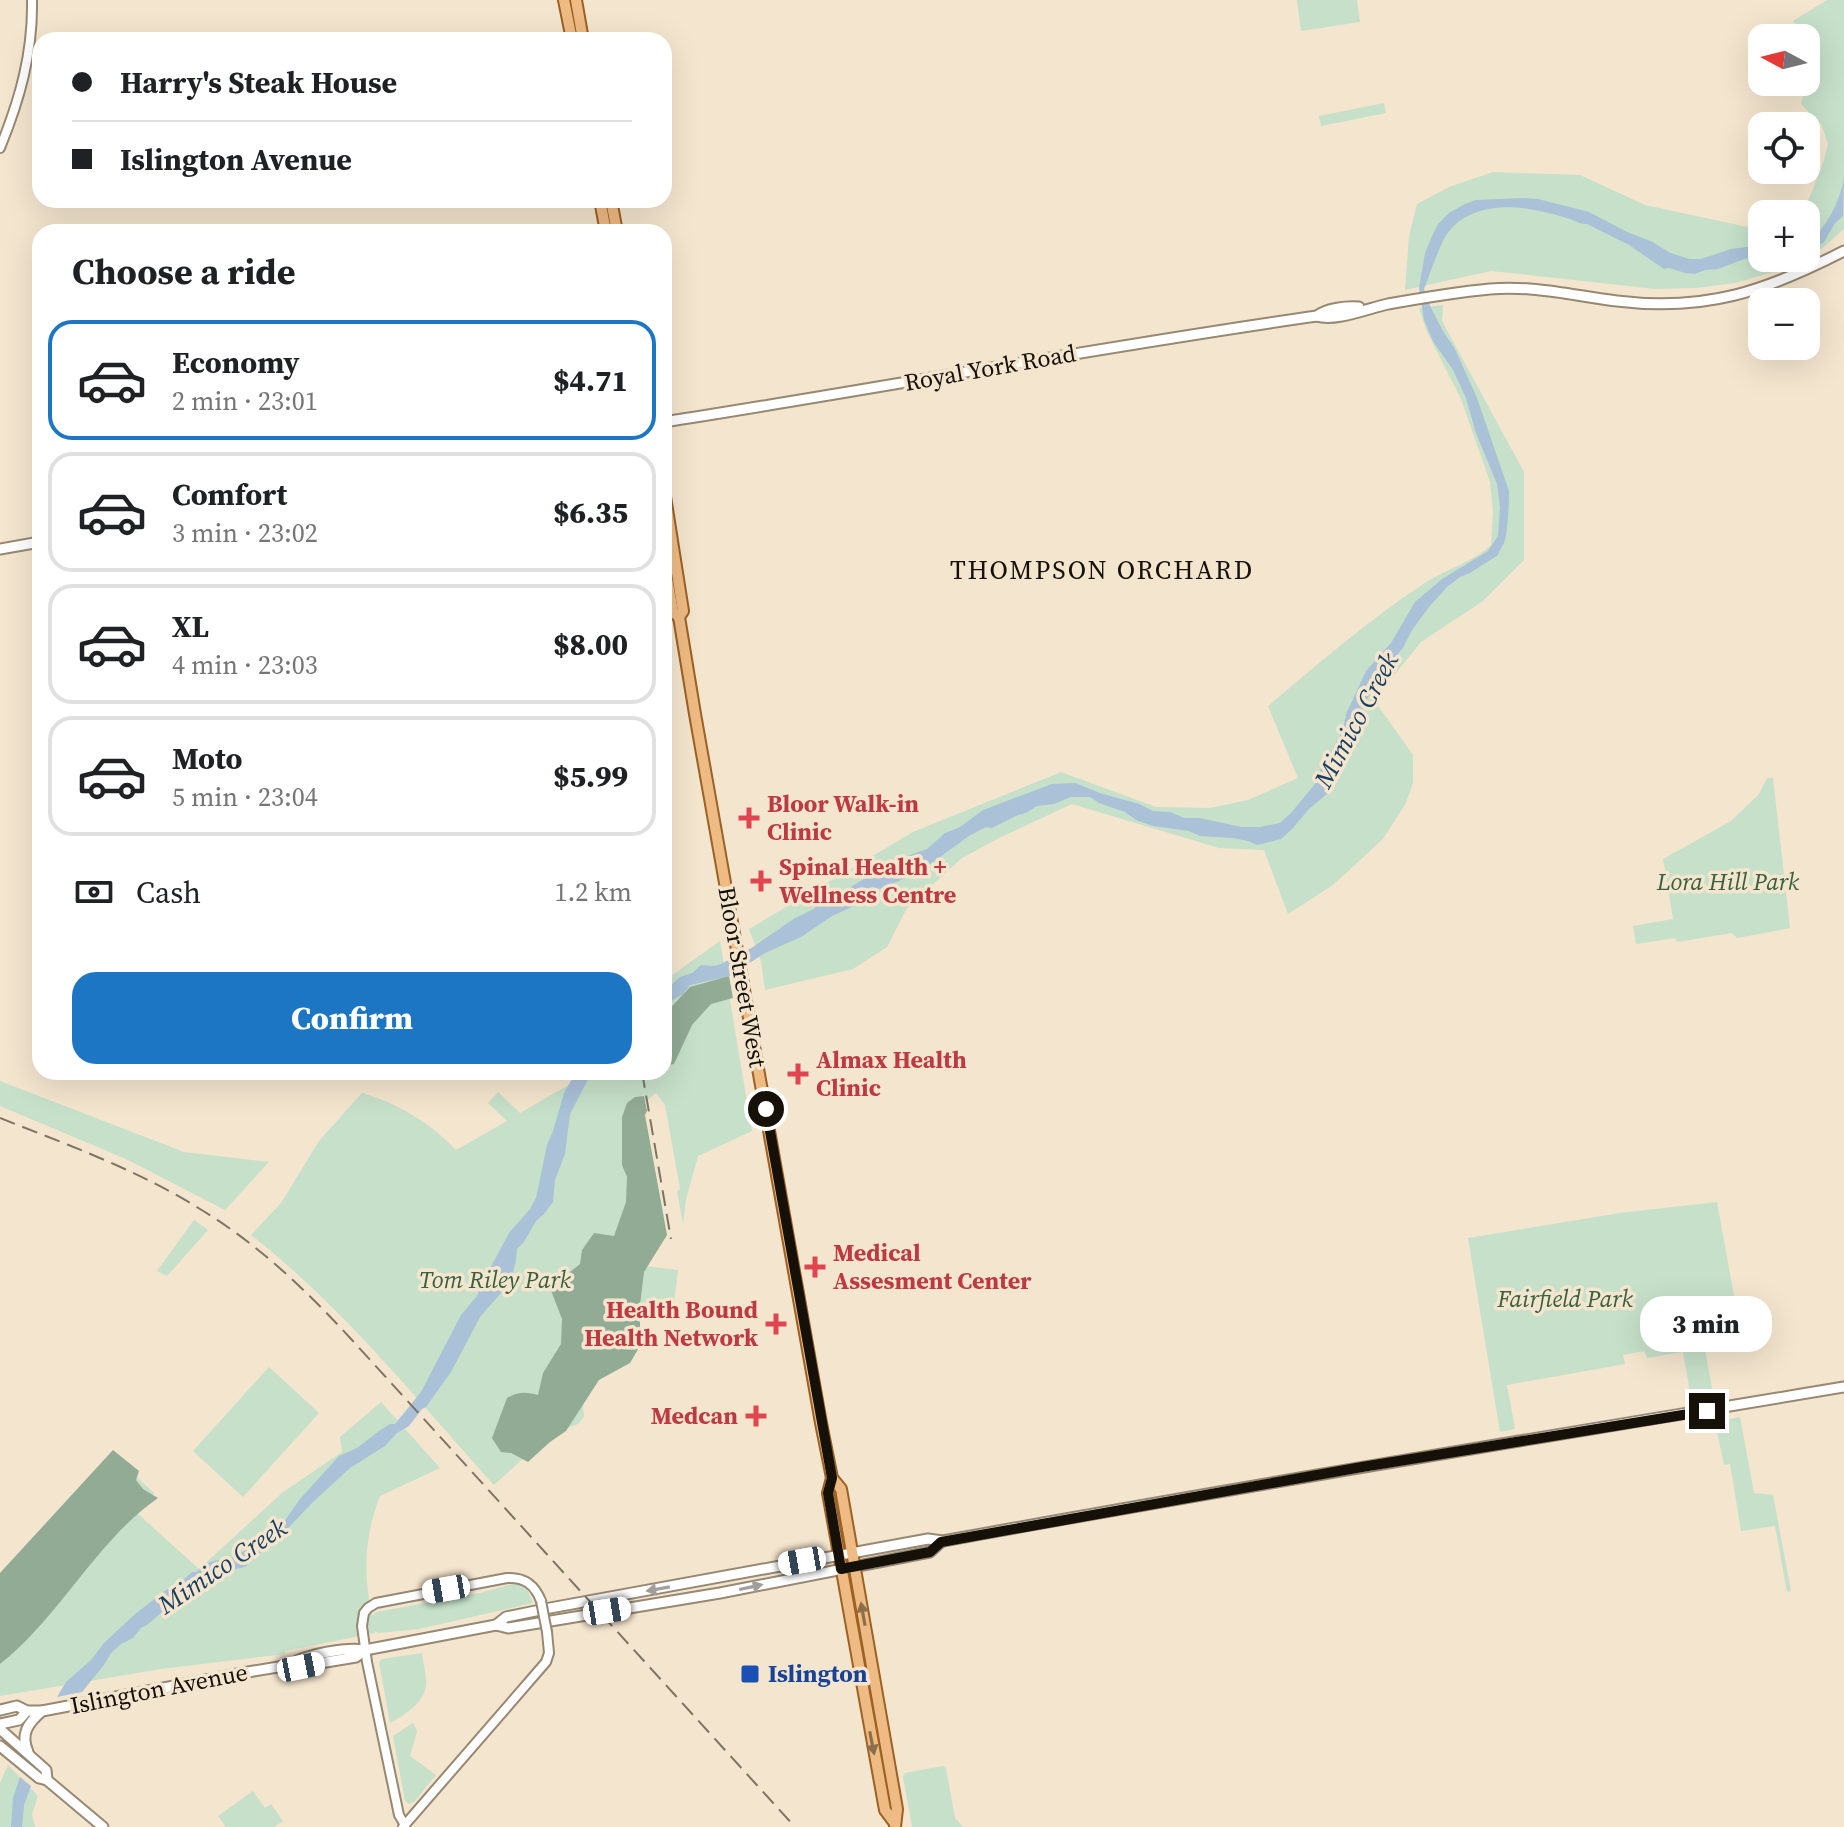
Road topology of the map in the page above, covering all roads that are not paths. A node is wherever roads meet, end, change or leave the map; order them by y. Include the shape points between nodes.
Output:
1 (32, 0) edge
2 (564, 0) edge
3 (576, 0) edge
4 (570, 32) edge
5 (582, 32) edge
6 (0, 148) edge
7 (1844, 251) edge
8 (672, 421) edge
9 (672, 541) edge
10 (32, 543) edge
11 (0, 549) edge
12 (672, 606) edge
13 (679, 617) junction
14 (1844, 1387) edge
15 (832, 1478) junction
16 (941, 1542) junction
17 (852, 1552) junction
18 (839, 1555) junction
19 (779, 1565) junction
20 (855, 1566) junction
21 (841, 1569) junction
22 (781, 1580) junction
23 (496, 1625) junction
24 (365, 1650) junction
25 (0, 1710) edge
26 (27, 1711) junction
27 (42, 1711) junction
28 (0, 1726) edge
29 (0, 1746) edge
30 (28, 1752) junction
31 (47, 1780) junction
32 (894, 1825) edge
33 (404, 1826) edge
34 (103, 1827) edge

1 - 6 street via 21,93
2 - 4 main road
3 - 5 main road
7 - 8 main road, Royal York Road via 1765,287 1689,303 1638,303 1509,288 1104,348
9 - 13 main road, Bloor Street West via 683,611
10 - 11 main road
12 - 13 main road, Bloor Street West
13 - 15 main road, Bloor Street West
14 - 16 main road, Islington Avenue
15 - 17 main road, Bloor Street West via 841,1489
15 - 18 main road, Bloor Street West via 828,1493
16 - 17 main road, Islington Avenue via 928,1539
16 - 20 main road, Islington Avenue via 930,1552
17 - 18 main road, Islington Avenue
17 - 20 main road, Bloor Street West
18 - 19 main road, Islington Avenue
18 - 21 main road, Bloor Street West
19 - 22 main road
19 -> 23 main road, Islington Avenue via 506,1617
20 - 21 main road, Islington Avenue
32 -> 20 main road, Bloor Street West via 897,1809
21 - 22 main road, Islington Avenue
21 -> 32 main road, Bloor Street West via 885,1810
23 -> 22 main road, Islington Avenue via 508,1628
23 - 24 main road, Islington Avenue
24 - 27 main road, Islington Avenue via 356,1657
24 - 33 street
24 - 33 street, bridge via 363,1616 376,1603 513,1577 528,1582 541,1601 546,1662
25 - 26 main road, Islington Avenue via 17,1706
26 - 27 main road, Islington Avenue
26 - 28 main road, Islington Avenue
27 - 30 main road via 25,1732
28 - 30 main road
29 - 31 main road
30 - 31 main road via 46,1770
31 - 34 main road

